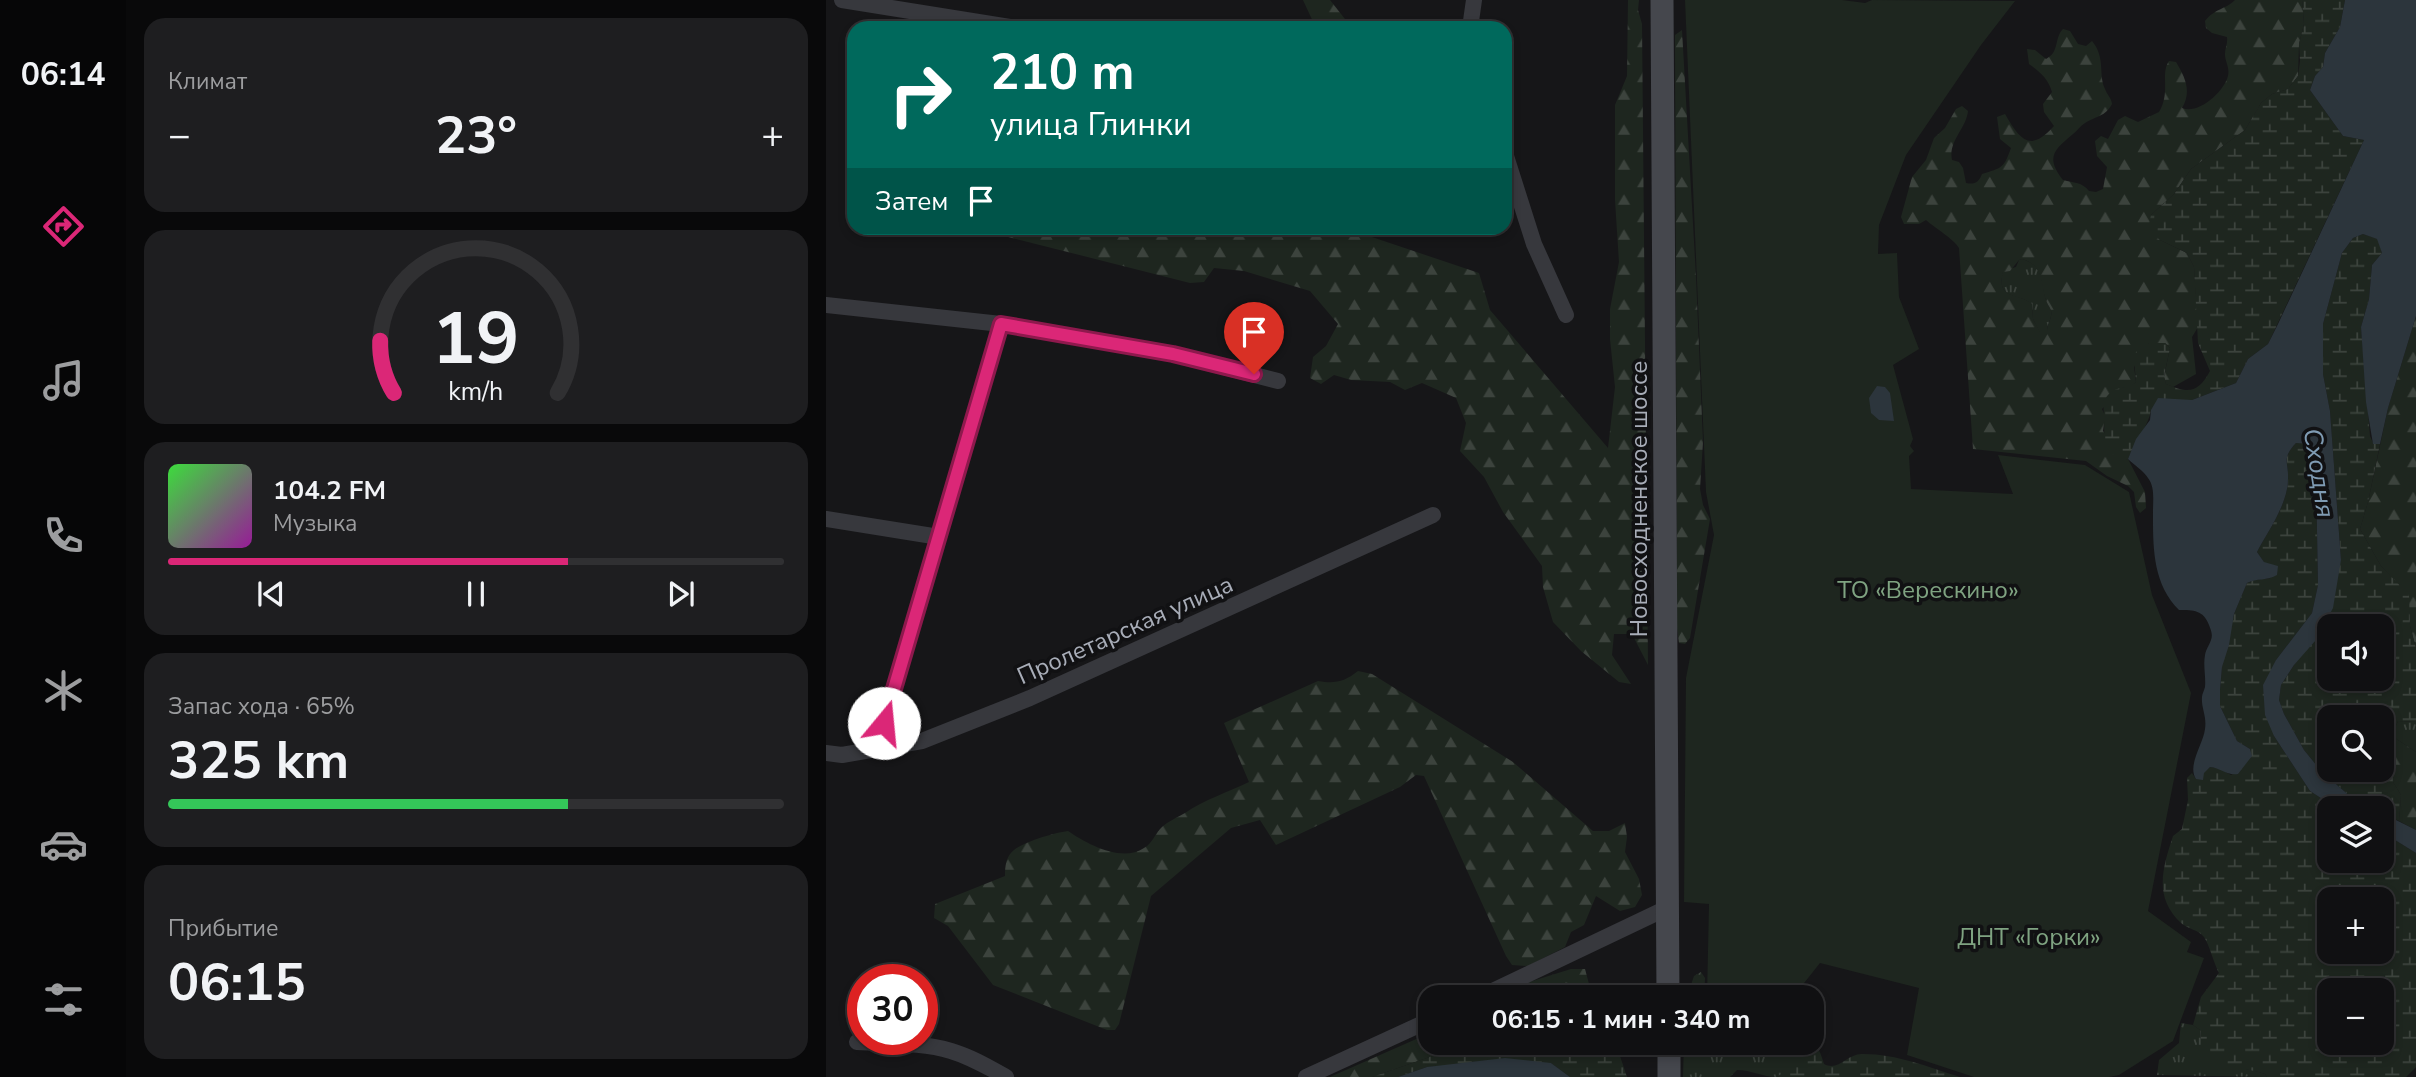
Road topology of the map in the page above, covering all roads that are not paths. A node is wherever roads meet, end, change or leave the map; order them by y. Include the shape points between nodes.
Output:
1 (842, 0) edge
2 (1474, 0) edge
3 (1662, 0) edge
4 (972, 21) edge
5 (1471, 21) edge
6 (1512, 175) edge
7 (826, 304) edge
8 (1566, 315) dead end
9 (1001, 324) junction
10 (1278, 381) dead end
11 (1433, 515) dead end
12 (826, 519) edge
13 (939, 537) junction
14 (876, 749) junction
15 (826, 753) edge
16 (1667, 908) junction
17 (1505, 985) edge
18 (1668, 985) edge
19 (1418, 1026) edge
20 (938, 1048) edge
21 (1669, 1055) edge
22 (1006, 1077) edge
23 (1306, 1077) edge
24 (1669, 1077) edge

1 - 4 street
2 - 5 street
3 - 16 main road, Новосходненское шоссе
6 - 8 street via 1534,244
7 - 9 street
9 - 10 street via 1173,354
9 - 13 street
11 - 14 street, Пролетарская улица via 1030,698 922,741
12 - 13 street
13 - 14 street
14 - 15 street, Пролетарская улица
16 - 17 street
16 - 18 main road, Новосходненское шоссе
19 - 23 street
20 - 22 street via 974,1059
21 - 24 main road

